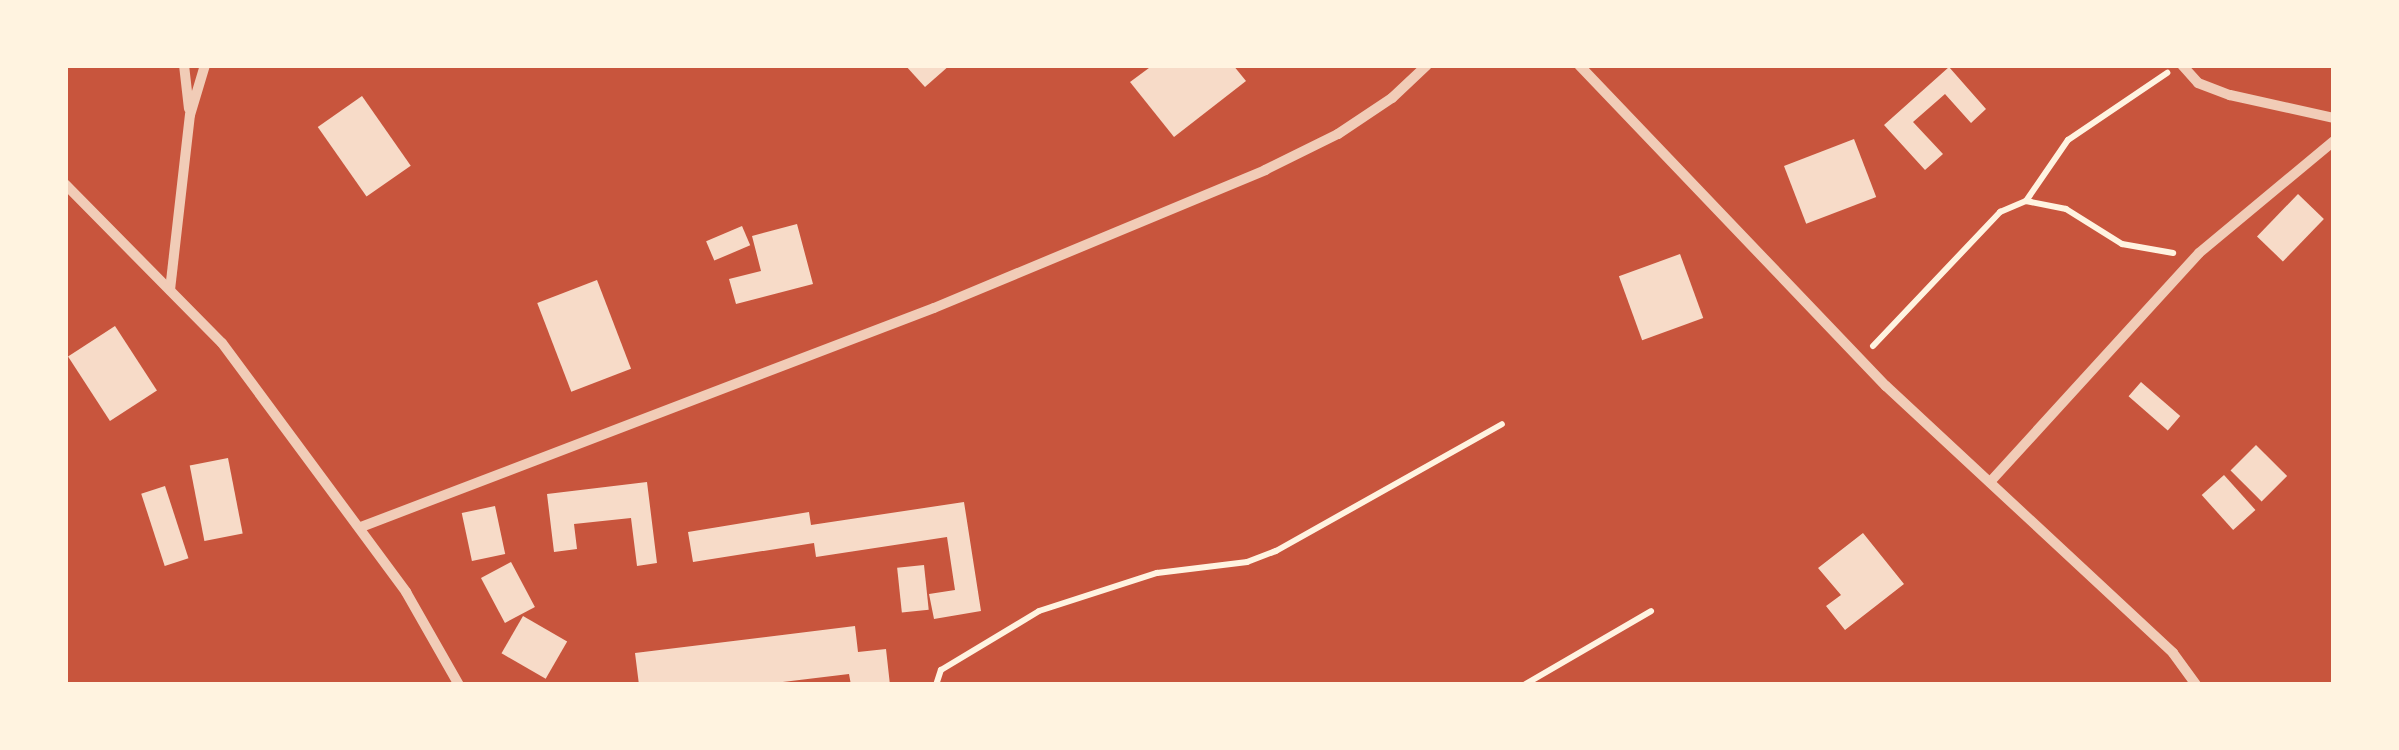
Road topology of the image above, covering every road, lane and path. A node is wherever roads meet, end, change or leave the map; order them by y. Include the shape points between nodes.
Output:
1 (184, 65) edge
2 (206, 65) edge
3 (1427, 65) edge
4 (1579, 65) edge
5 (2181, 65) edge
6 (190, 116) junction
7 (2334, 118) edge
8 (2334, 140) edge
9 (65, 184) edge
10 (2026, 201) junction
11 (2199, 253) junction
12 (170, 290) junction
13 (1860, 359) junction
14 (1502, 424) dead end
15 (1990, 482) junction
16 (361, 527) junction
17 (1651, 611) dead end
18 (459, 685) edge
19 (936, 685) edge
20 (1524, 685) edge
21 (2196, 685) edge

1 - 6 street
2 - 6 street
3 - 16 street via 1338,134 1265,170 934,308
4 - 13 street
5 - 7 street via 2198,83 2230,95
5 - 10 path via 2068,140
6 - 12 street
8 - 11 street
9 - 12 street
10 - 11 path via 2066,209 2122,244
10 - 13 path via 2000,212
11 - 15 street
12 - 16 street via 222,343
13 - 15 street
14 - 19 path via 1276,551 1247,562 1157,572 1039,612 940,670
15 - 21 street via 2172,653
16 - 18 street
17 - 20 path

